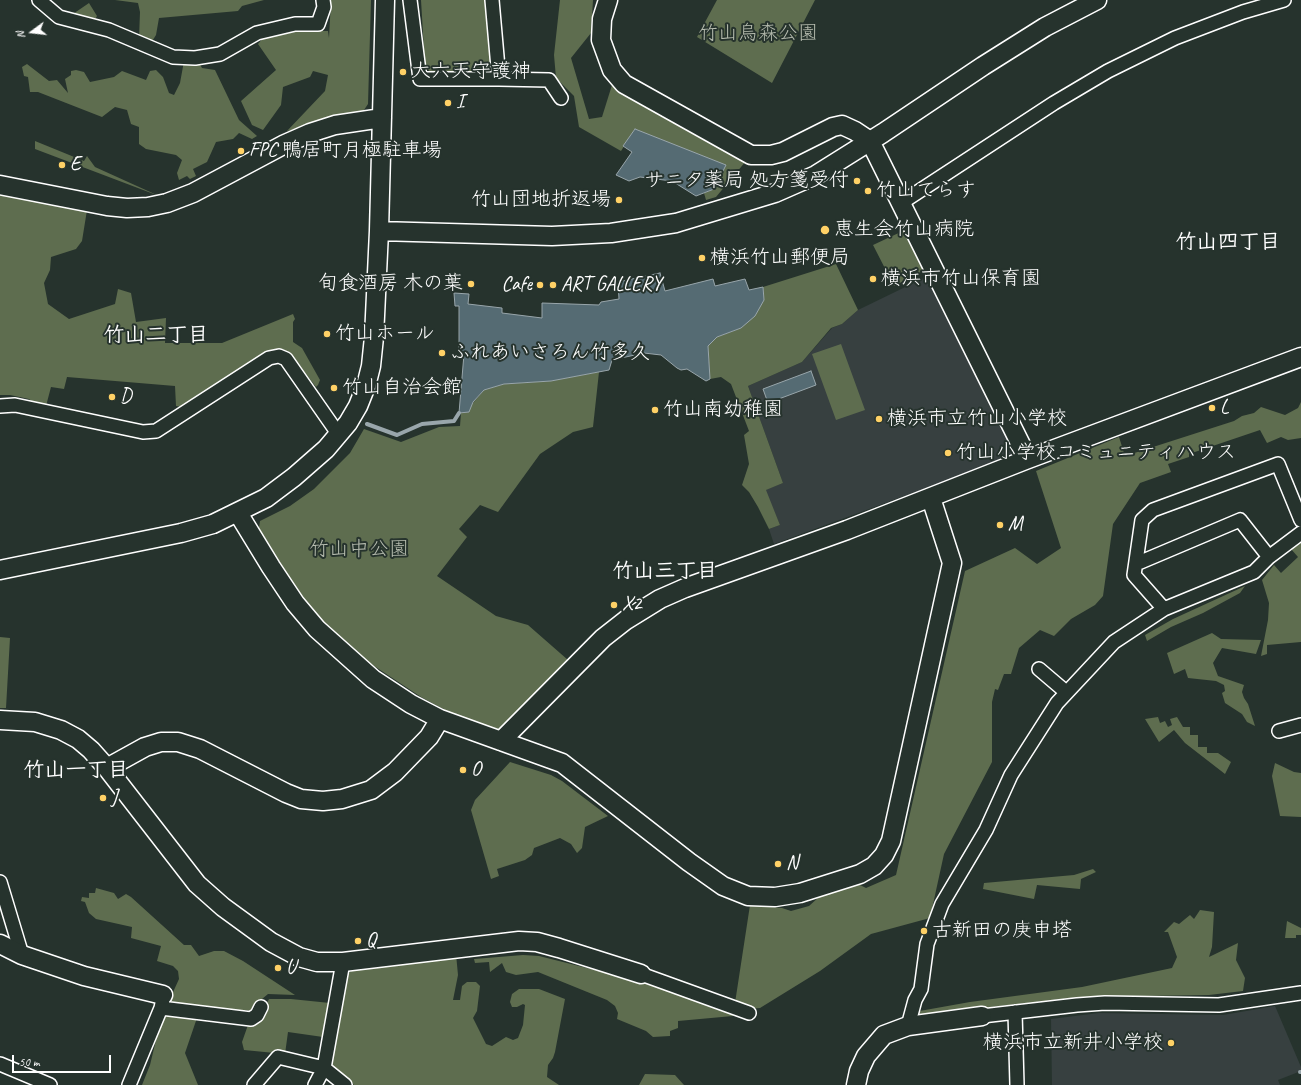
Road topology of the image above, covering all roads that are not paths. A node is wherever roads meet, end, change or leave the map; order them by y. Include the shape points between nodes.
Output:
1 (39, 0) edge
2 (323, 0) edge
3 (385, 0) edge
4 (410, 0) edge
5 (492, 0) edge
6 (608, 0) edge
7 (1097, 0) edge
8 (1284, 0) edge
9 (499, 79) junction
10 (561, 98) dead end
11 (382, 118) junction
12 (870, 141) junction
13 (0, 185) edge
14 (901, 203) junction
15 (379, 231) junction
16 (1301, 357) edge
17 (0, 406) edge
18 (339, 434) junction
19 (1028, 459) junction
20 (931, 498) junction
21 (238, 513) junction
22 (1301, 520) edge
23 (1301, 533) edge
24 (1269, 557) junction
25 (1136, 564) junction
26 (0, 570) edge
27 (1164, 609) junction
28 (1039, 669) dead end
29 (1066, 692) junction
30 (440, 719) junction
31 (0, 720) edge
32 (1301, 725) edge
33 (1279, 731) dead end
34 (501, 741) junction
35 (107, 768) junction
36 (0, 882) edge
37 (0, 944) edge
38 (22, 955) junction
39 (343, 962) junction
40 (641, 974) joint
41 (1301, 992) edge
42 (162, 1002) junction
43 (261, 1007) dead end
44 (1015, 1012) junction
45 (748, 1013) dead end
46 (982, 1016) joint
47 (908, 1026) junction
48 (0, 1064) edge
49 (324, 1068) junction
50 (15, 1070) junction
51 (19, 1085) edge
52 (50, 1085) edge
53 (129, 1085) edge
54 (254, 1085) edge
55 (315, 1085) edge
56 (344, 1085) edge
57 (856, 1085) edge
58 (1018, 1085) edge

1 - 2 street via 59,16 109,30 173,57 196,58 220,54 256,33 295,24 318,24 324,7
3 - 11 street
4 - 9 street via 420,79
5 - 9 street
6 - 12 street via 602,19 601,40 611,68 624,84 751,155 783,152 833,127 842,126 856,131
7 - 12 street via 1045,27
8 - 14 street via 1243,12 1175,38 1108,71 1054,102
9 - 10 street via 549,80
11 - 13 street via 335,125 310,133 193,193 148,207 107,206
11 - 15 street
12 - 14 street
12 - 15 street via 816,175 775,193 676,223 643,230 552,236
14 - 19 street
15 - 18 street via 371,366 358,406
16 - 19 street
17 - 18 street via 15,405 144,432 156,431 269,358 279,356 286,359
18 - 21 street via 318,457 294,477 266,498
19 - 20 street
20 - 34 street via 685,588 648,606 603,638
20 - 34 street via 952,563 891,841 884,855 874,866 860,874 800,893 775,897 748,896 723,886 689,862 562,763
21 - 26 street via 213,524 181,533
21 - 30 street via 271,568 317,629 373,679
22 - 25 street via 1278,464 1153,510 1142,520
23 - 24 street
24 - 25 street via 1240,520
24 - 27 street via 1254,572
25 - 27 street via 1134,575
27 - 29 street via 1114,642
28 - 29 street
29 - 47 street via 1044,721 1015,770 986,830 942,904 927,944 921,988 914,1000
30 - 34 street
30 - 35 street via 429,737 395,772 371,790 342,799 301,799 200,749 178,742 161,742 145,747
31 - 35 street via 35,722 61,730 92,750
32 - 33 street
35 - 39 street via 183,868 223,907 289,953 317,962
36 - 38 street
37 - 38 street
38 - 42 street
39 - 40 street via 519,941 537,942
39 - 49 street
40 - 45 street
41 - 44 street via 1218,1005 1105,1003
42 - 43 street via 251,1019 257,1015
42 - 53 street
44 - 46 street
44 - 58 street
46 - 47 street
47 - 57 street via 884,1035 874,1044 862,1064
48 - 50 street
49 - 54 street via 278,1057
49 - 55 street
49 - 56 street
50 - 51 street
50 - 52 street

